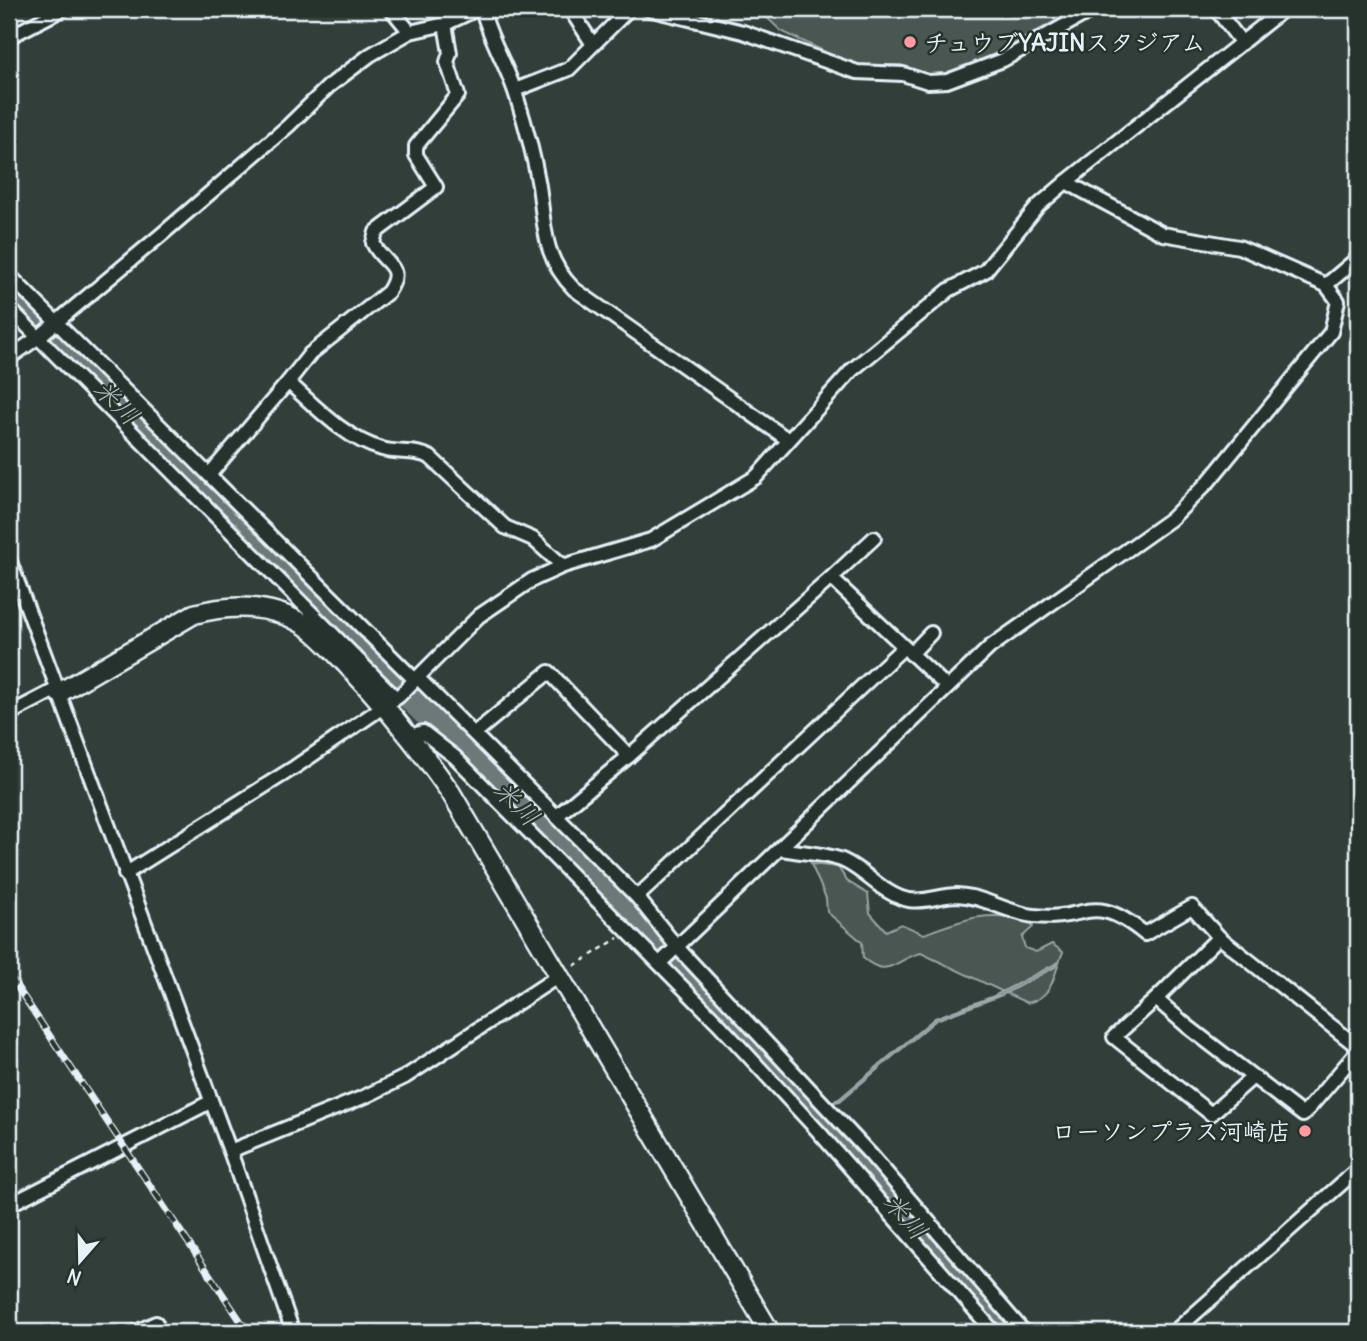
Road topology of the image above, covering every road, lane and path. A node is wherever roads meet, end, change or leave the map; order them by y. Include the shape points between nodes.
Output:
1 (63, 9) edge
2 (391, 9) edge
3 (479, 9) edge
4 (570, 9) edge
5 (629, 9) edge
6 (648, 9) edge
7 (1094, 9) edge
8 (1216, 9) edge
9 (1284, 9) edge
10 (445, 24) junction
11 (410, 32) junction
12 (9, 37) edge
13 (592, 43) junction
14 (1242, 43) junction
15 (515, 90) junction
16 (1066, 181) junction
17 (1358, 258) edge
18 (9, 275) edge
19 (1326, 285) junction
20 (9, 308) edge
21 (55, 322) junction
22 (39, 337) junction
23 (9, 358) edge
24 (288, 382) junction
25 (787, 439) junction
26 (209, 474) junction
27 (874, 538) dead end
28 (9, 559) edge
29 (562, 566) junction
30 (831, 578) junction
31 (930, 633) dead end
32 (907, 651) junction
33 (415, 681) junction
34 (947, 687) junction
35 (58, 691) junction
36 (394, 699) junction
37 (9, 714) edge
38 (475, 733) junction
39 (411, 736) junction
40 (629, 756) junction
41 (558, 815) junction
42 (781, 849) junction
43 (125, 874) junction
44 (637, 897) junction
45 (627, 933) junction
46 (1219, 937) junction
47 (677, 947) junction
48 (660, 963) junction
49 (557, 977) junction
50 (1156, 999) junction
51 (1358, 1049) edge
52 (1253, 1077) junction
53 (210, 1102) junction
54 (230, 1151) junction
55 (1358, 1169) edge
56 (9, 1205) edge
57 (156, 1322) dead end
58 (136, 1332) edge
59 (293, 1332) edge
60 (770, 1332) edge
61 (993, 1332) edge
62 (1024, 1332) edge
63 (1174, 1332) edge

1 - 12 street
2 - 11 street
3 - 10 street
3 - 15 street
4 - 13 street
5 - 13 street
6 - 7 street via 754,35 858,72 903,74 928,82 947,81 1003,60
8 - 14 street
9 - 14 street
10 - 11 street
10 - 24 street via 447,62 458,95 416,146 416,155 436,187 376,232 373,243 395,270 395,281 388,292 310,354
11 - 21 street via 328,86 278,135
13 - 15 street via 569,69
14 - 16 street
15 - 25 street via 538,183 547,246 559,273 574,289
16 - 19 street via 1163,234 1239,247
16 - 25 street via 1038,206 985,271 950,290 852,370
17 - 19 street
18 - 21 street
19 - 34 street via 1338,301 1331,332 1209,481 1171,519 989,647
20 - 22 street
21 - 22 street
21 - 26 street
22 - 23 street
22 - 36 street
24 - 26 street
24 - 29 street via 363,442 430,457 505,527 533,539
25 - 29 street via 756,477 679,524 650,540
26 - 33 street
27 - 30 street
28 - 35 street
29 - 33 street via 480,616
30 - 32 street
30 - 40 street
31 - 32 street
32 - 34 street
32 - 44 street
33 - 36 street
33 - 38 street
34 - 42 street
35 - 36 street via 194,614 218,607 245,607 303,624
35 - 37 street
35 - 43 street
36 - 39 street
36 - 43 street
38 - 40 street via 548,671
38 - 41 street
39 - 45 street via 423,732 455,757
39 - 49 street via 450,793
40 - 41 street
41 - 44 street
42 - 46 street via 844,861 906,900 975,897 1037,917 1102,909 1125,918 1145,934 1192,907
42 - 47 street
43 - 53 street
44 - 47 street
45 - 48 street
45 - 49 path
46 - 50 street
46 - 51 street
47 - 48 street
47 - 62 street via 871,1156
48 - 61 street via 818,1132
49 - 54 street via 405,1077
49 - 60 street
50 - 52 street
50 - 52 street via 1114,1037 1211,1114
51 - 52 street via 1303,1115
53 - 54 street
53 - 56 street
54 - 59 street
55 - 63 street
57 - 58 street

